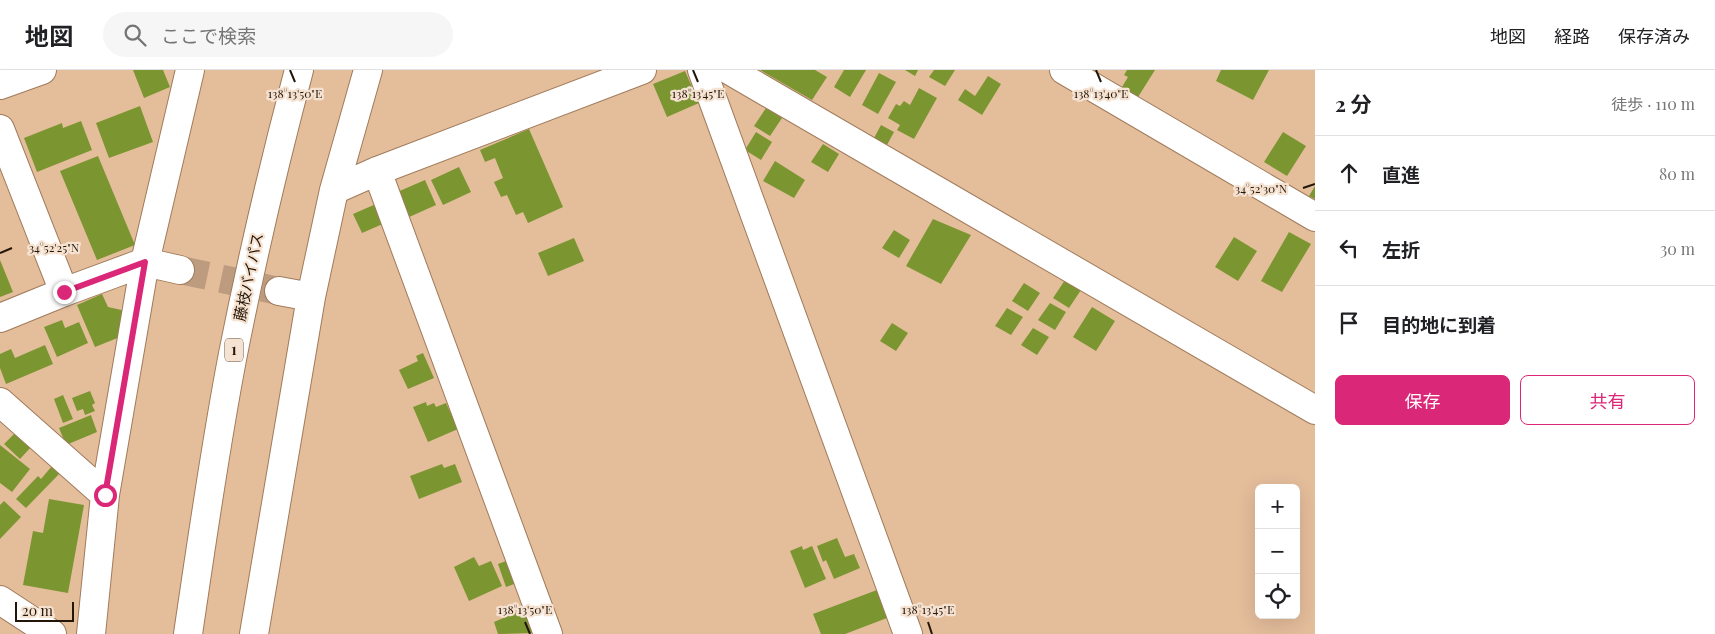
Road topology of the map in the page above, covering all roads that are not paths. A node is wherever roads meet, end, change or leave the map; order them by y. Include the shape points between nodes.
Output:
1 (42, 70) edge
2 (190, 70) edge
3 (299, 70) edge
4 (368, 70) edge
5 (642, 70) edge
6 (702, 70) edge
7 (729, 70) edge
8 (1064, 70) edge
9 (0, 86) edge
10 (0, 129) edge
11 (377, 171) junction
12 (334, 190) junction
13 (1315, 217) edge
14 (145, 262) junction
15 (180, 270) tunnel mouth
16 (279, 291) tunnel mouth
17 (64, 292) junction
18 (310, 297) junction
19 (0, 318) edge
20 (0, 402) edge
21 (1315, 410) edge
22 (105, 495) junction
23 (0, 600) edge
24 (52, 634) edge
25 (90, 634) edge
26 (188, 634) edge
27 (254, 634) edge
28 (548, 634) edge
29 (908, 634) edge

1 - 9 main road
2 - 14 main road
3 - 26 main road, 藤枝バイパス / 1 via 258,232 233,355
4 - 12 main road
5 - 11 main road
6 - 29 main road
7 - 21 main road
8 - 13 main road
10 - 17 main road
11 - 12 main road
11 - 28 main road
12 - 18 main road
14 - 15 main road
14 - 17 main road
14 - 22 main road
16 - 18 main road
17 - 19 main road
18 - 27 main road
20 - 22 main road
22 - 25 main road
23 - 24 main road

